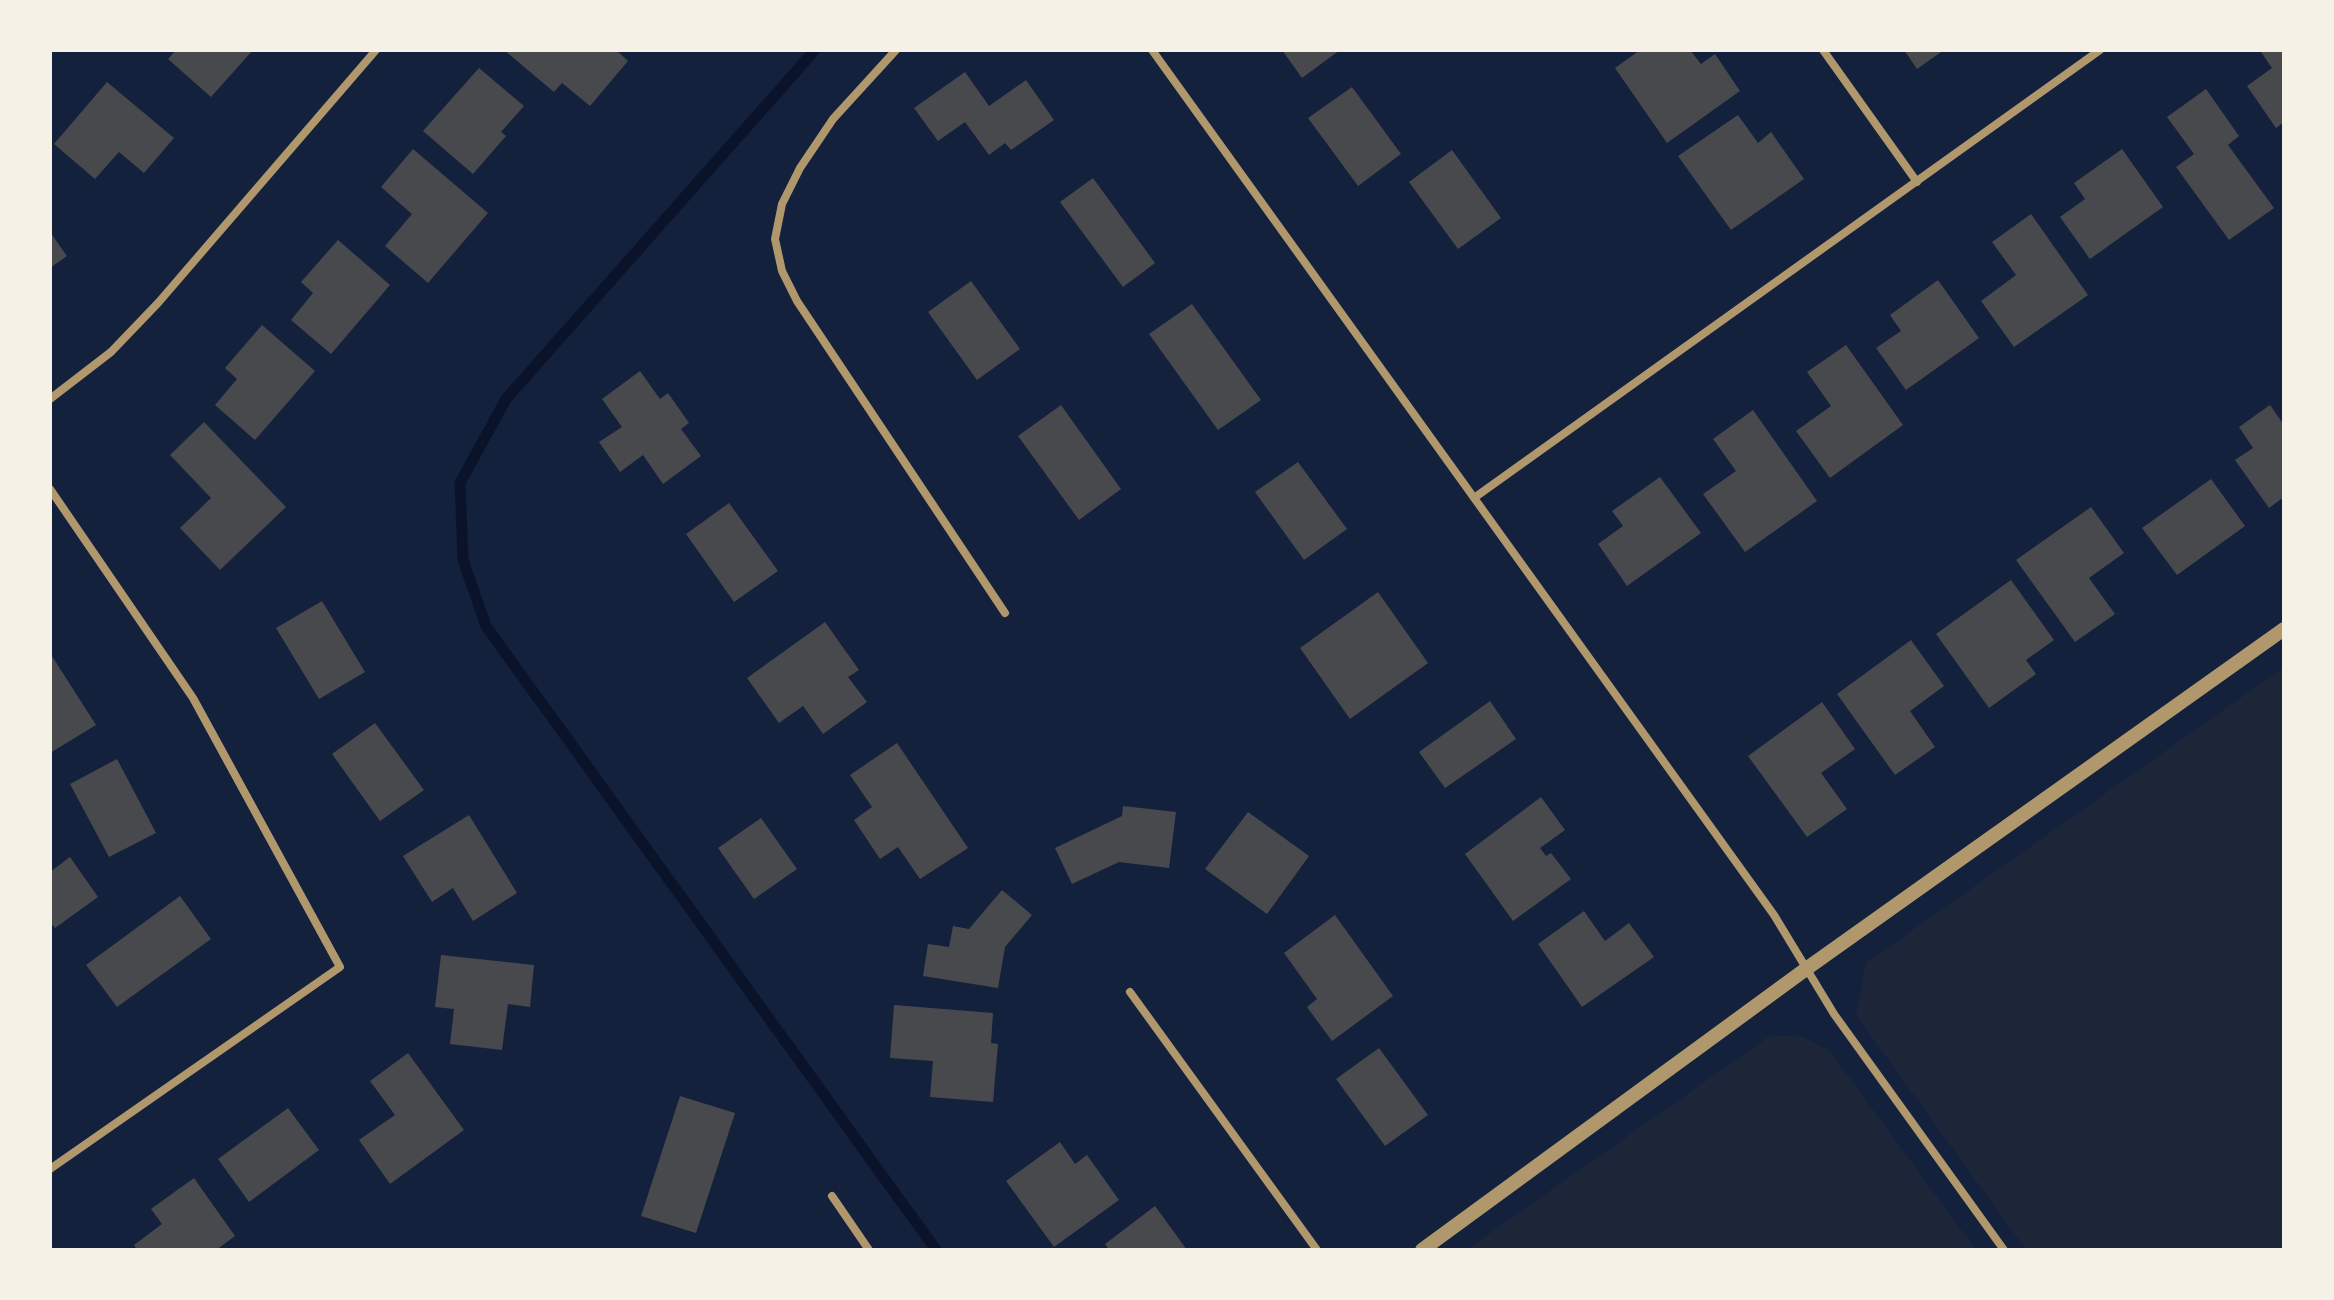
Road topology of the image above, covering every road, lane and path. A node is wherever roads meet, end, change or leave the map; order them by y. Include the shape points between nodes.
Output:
1 (376, 50) edge
2 (896, 50) edge
3 (1152, 50) edge
4 (1823, 50) edge
5 (2100, 50) edge
6 (1917, 182) junction
7 (50, 399) edge
8 (50, 489) edge
9 (1474, 498) junction
10 (1005, 613) dead end
11 (2284, 629) edge
12 (1806, 969) junction
13 (1130, 992) dead end
14 (50, 1169) edge
15 (832, 1196) dead end
16 (869, 1250) edge
17 (1317, 1250) edge
18 (1422, 1250) edge
19 (2004, 1250) edge

1 - 7 street via 158,303 111,352
2 - 10 street via 833,119 800,168 782,204 775,239 782,271 797,301
3 - 9 street
4 - 6 street
5 - 6 street
6 - 9 street
8 - 14 street via 193,698 340,967
9 - 12 street via 1774,915
11 - 12 street
12 - 18 street
12 - 19 street
13 - 17 street
15 - 16 street

